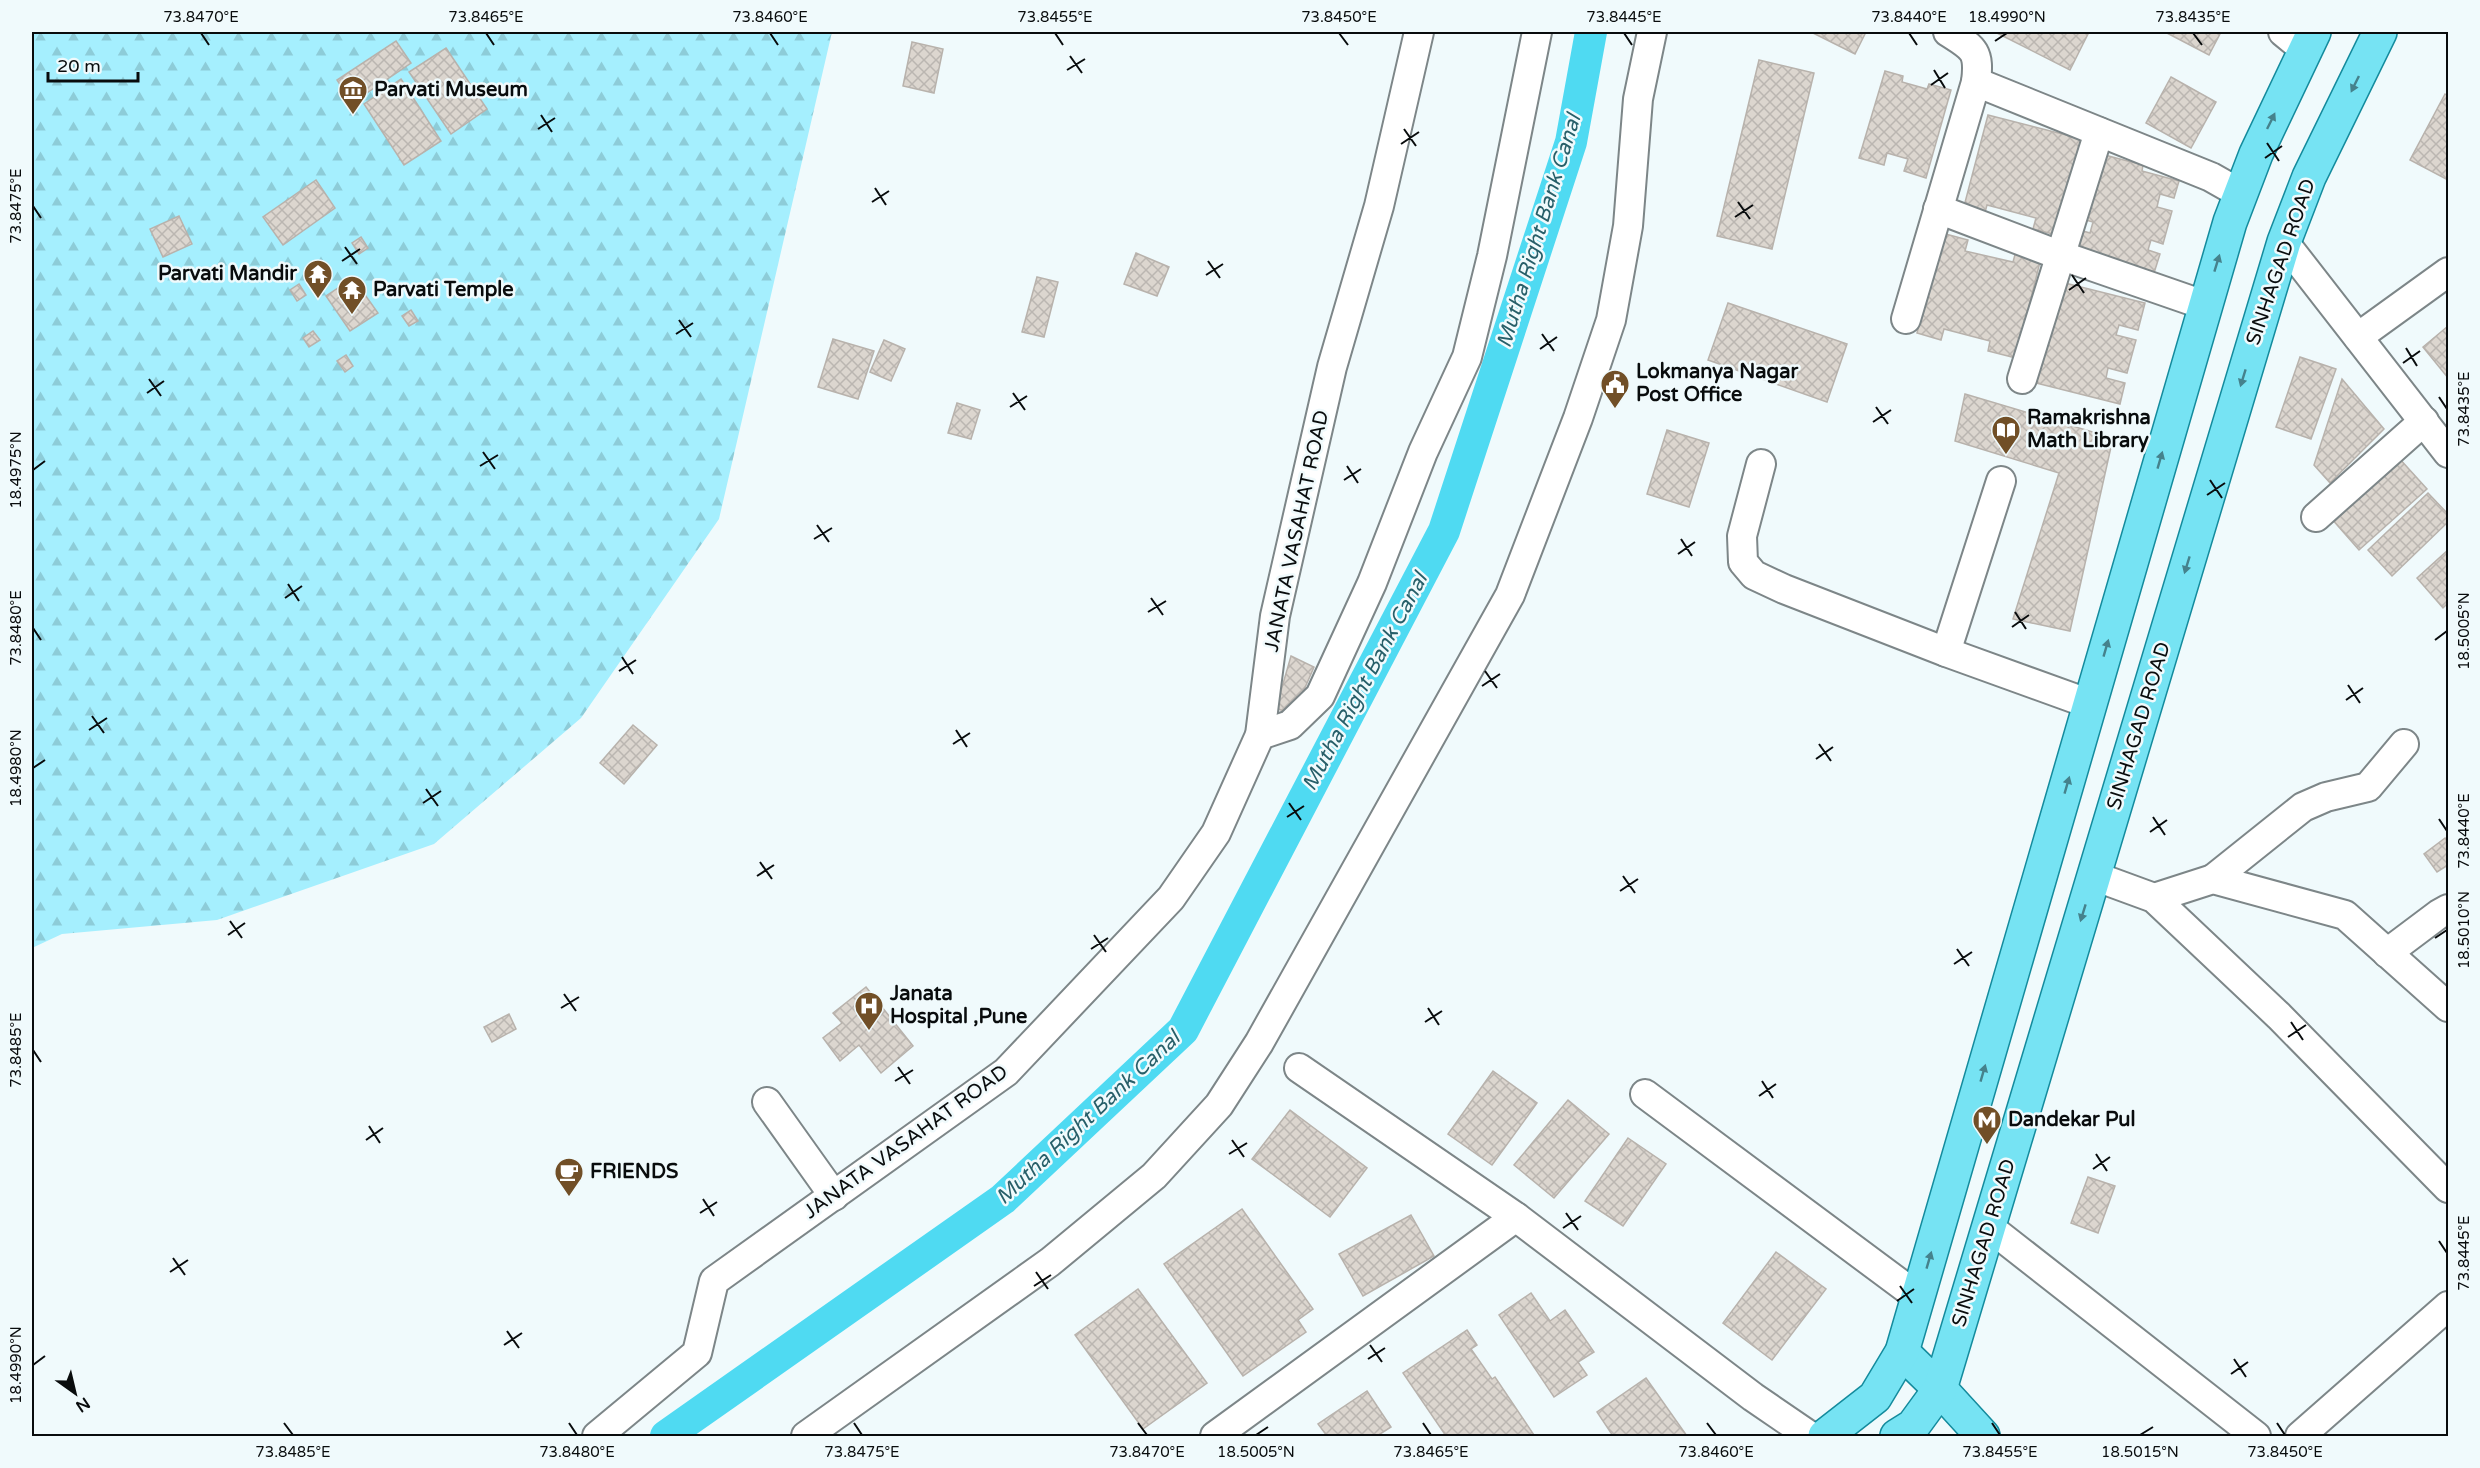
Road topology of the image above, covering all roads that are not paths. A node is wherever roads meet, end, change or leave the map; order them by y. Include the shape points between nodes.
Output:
1 (1419, 32) edge
2 (1537, 32) edge
3 (1652, 32) edge
4 (1948, 32) edge
5 (2380, 32) edge
6 (2301, 38) edge
7 (1976, 82) junction
8 (2099, 132) junction
9 (2241, 194) junction
10 (1938, 209) junction
11 (2284, 242) junction
12 (2061, 256) junction
13 (2448, 272) edge
14 (2204, 304) junction
15 (1906, 319) dead end
16 (2358, 337) junction
17 (2022, 379) dead end
18 (2424, 421) junction
19 (2448, 453) edge
20 (1761, 464) dead end
21 (2001, 481) dead end
22 (2316, 517) dead end
23 (1946, 652) junction
24 (2090, 704) junction
25 (1260, 735) junction
26 (2404, 744) dead end
27 (2058, 815) junction
28 (2109, 827) junction
29 (2094, 876) junction
30 (2213, 879) junction
31 (2154, 898) junction
32 (2448, 909) edge
33 (2387, 953) junction
34 (2448, 1007) edge
35 (1299, 1068) dead end
36 (1645, 1094) dead end
37 (767, 1102) dead end
38 (2448, 1188) edge
39 (834, 1196) junction
40 (1516, 1217) junction
41 (1989, 1227) junction
42 (1918, 1297) junction
43 (2448, 1306) edge
44 (1902, 1352) junction
45 (1940, 1389) junction
46 (1876, 1394) junction
47 (1911, 1433) edge
48 (597, 1437) edge
49 (806, 1437) edge
50 (1215, 1437) edge
51 (1809, 1437) edge
52 (1824, 1437) edge
53 (1983, 1437) edge
54 (2256, 1437) edge
55 (2300, 1437) edge

1 - 25 street, JANATA VASAHAT ROAD via 1379,206 1332,367 1275,616
2 - 25 street via 1492,256 1467,357 1320,696 1290,725
3 - 49 street via 1638,99 1628,226 1611,320 1510,595 1259,1043 1219,1105 1154,1176 1050,1262
4 - 7 street via 1969,46 1978,61
5 -> 11 main road, SINHAGAD ROAD via 2309,177
9 -> 6 main road
7 - 8 street
7 - 10 street
8 - 9 street via 2211,177
8 - 12 street
14 -> 9 main road
10 - 12 street
10 - 15 street
11 - 16 street
11 -> 28 main road, SINHAGAD ROAD
12 - 14 street
12 - 17 street
13 - 16 street
24 -> 14 main road
16 - 18 street
18 - 19 street
18 - 22 street
20 - 23 street via 1742,536 1743,562 1754,575
21 - 23 street
23 - 24 street
27 -> 24 main road
25 - 39 street, JANATA VASAHAT ROAD via 1216,833 1171,898 1006,1072
26 - 30 street via 2368,787 2303,807
27 - 28 main road
42 -> 27 main road
28 - 29 main road, SINHAGAD ROAD
29 - 31 street
29 -> 41 main road, SINHAGAD ROAD
30 - 31 street
30 - 33 street via 2345,915
31 - 38 street via 2279,1016
32 - 33 street
33 - 34 street
35 - 40 street
36 - 42 street
37 - 39 street
39 - 48 street, JANATA VASAHAT ROAD via 714,1281 697,1353
40 - 50 street
40 - 51 street
41 - 45 main road, SINHAGAD ROAD
41 - 54 street
42 - 44 main road
43 - 55 street
44 - 45 main road
44 - 46 main road
45 - 47 main road, SINHAGAD ROAD
45 - 53 main road
46 - 47 main road
46 - 52 main road

